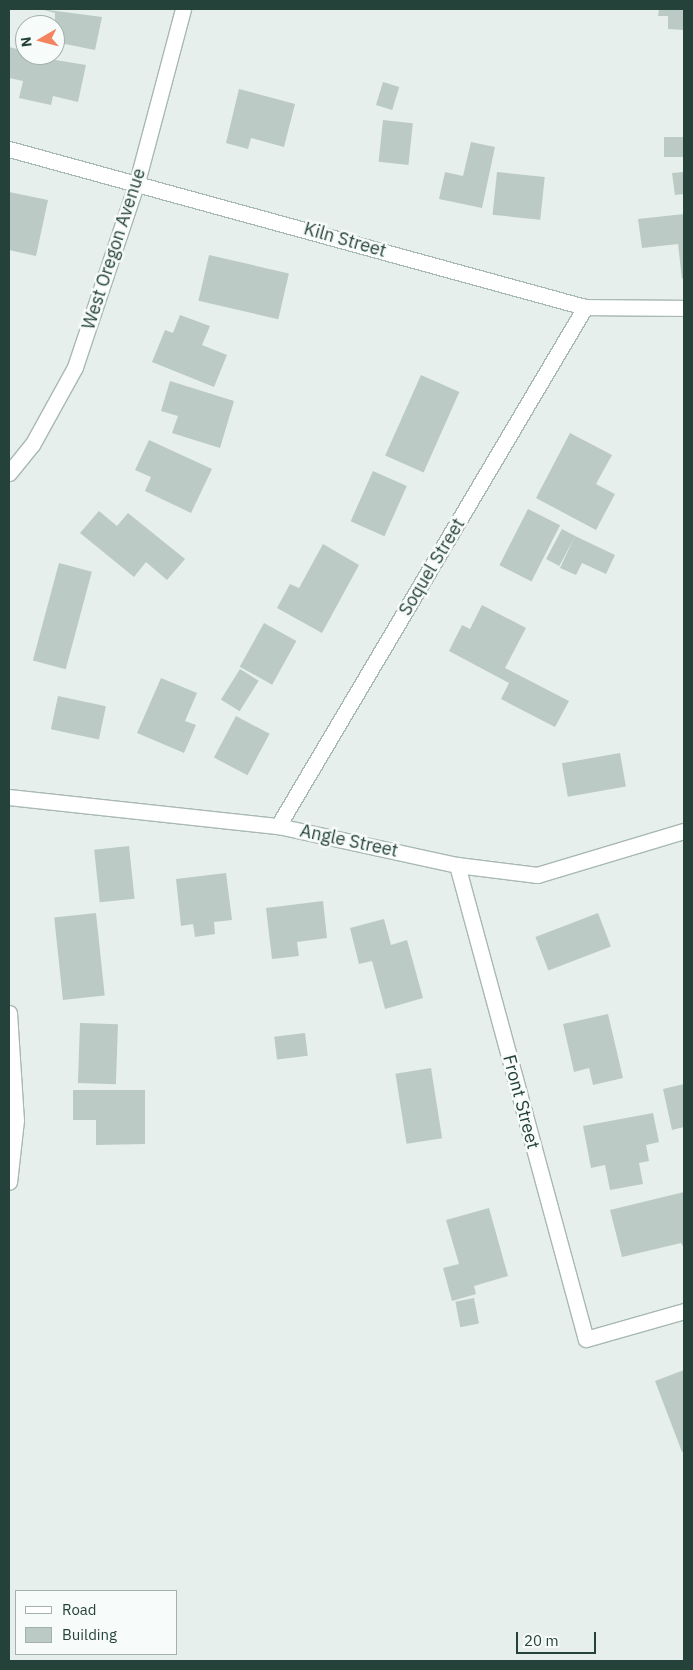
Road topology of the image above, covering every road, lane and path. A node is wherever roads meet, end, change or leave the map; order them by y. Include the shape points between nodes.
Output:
1 (183, 9) edge
2 (9, 149) edge
3 (137, 182) junction
4 (585, 308) junction
5 (684, 308) edge
6 (9, 473) edge
7 (9, 797) edge
8 (278, 826) junction
9 (684, 831) edge
10 (457, 865) junction
11 (9, 1014) edge
12 (9, 1182) edge
13 (684, 1310) edge

1 - 3 street, West Oregon Avenue
2 - 3 street, Kiln Street
3 - 4 street, Kiln Street
3 - 6 street, West Oregon Avenue via 75,367 32,445
4 - 5 street, Kiln Street
4 - 8 street, Soquel Street
7 - 8 street, Angle Street
8 - 10 street, Angle Street
9 - 10 street, Angle Street via 537,875
10 - 13 street, Front Street via 586,1339
11 - 12 street via 16,1120

